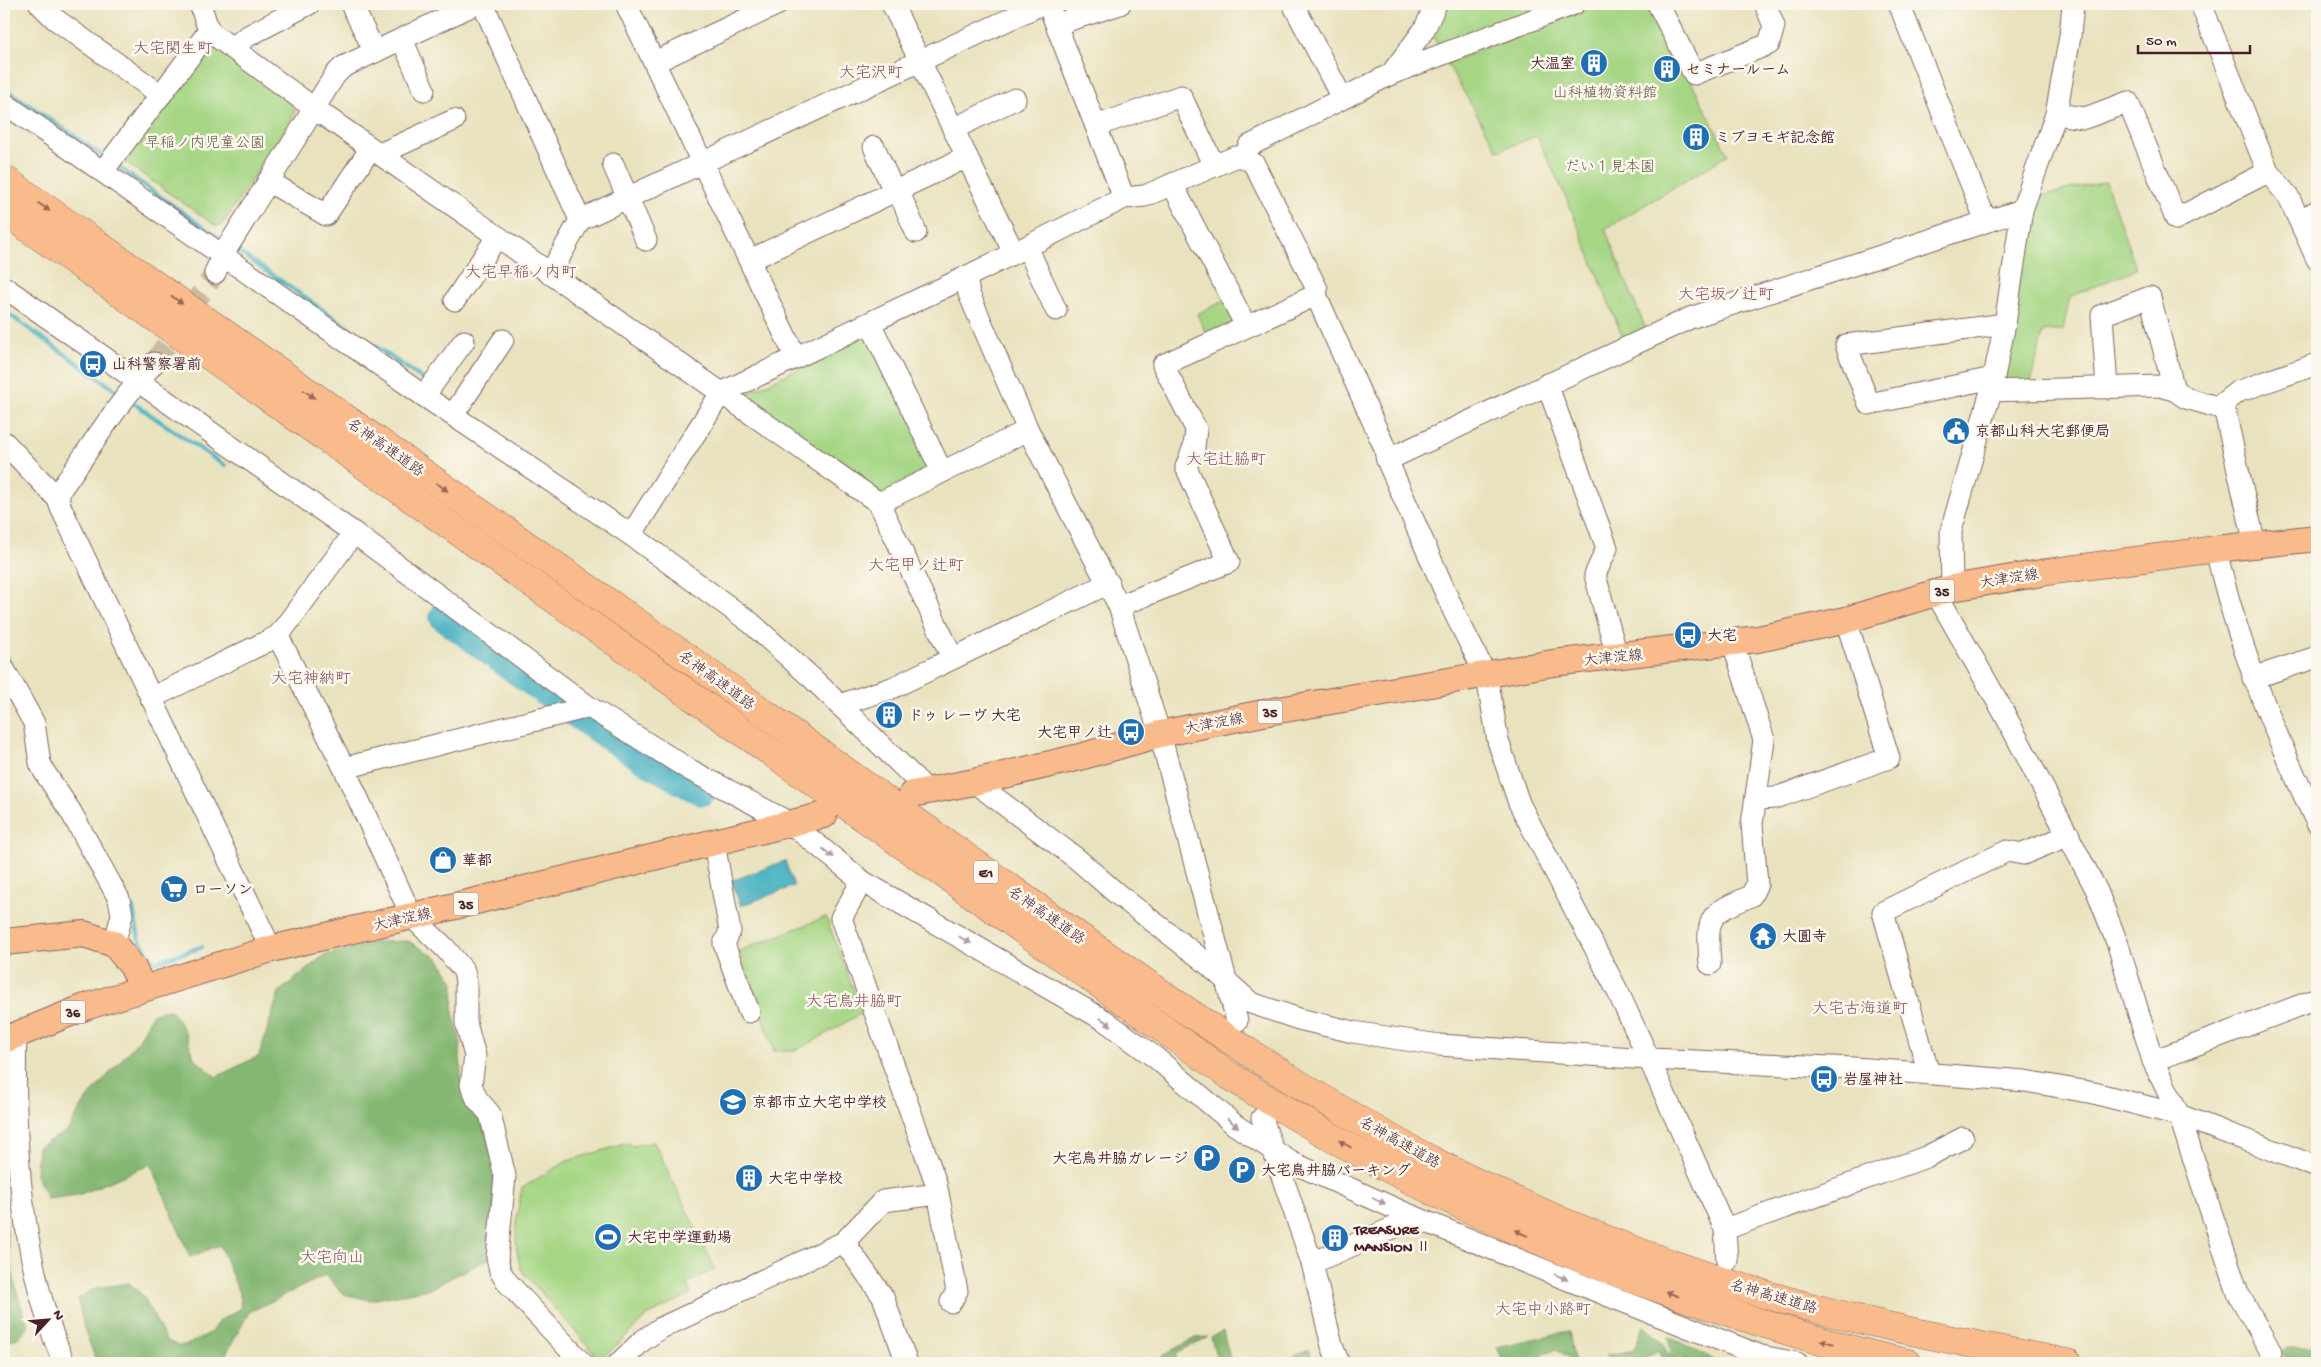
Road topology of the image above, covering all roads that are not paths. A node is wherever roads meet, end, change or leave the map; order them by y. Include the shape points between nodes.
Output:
1 (40, 4) edge
2 (200, 4) edge
3 (309, 4) edge
4 (351, 4) edge
5 (475, 4) edge
6 (483, 4) edge
7 (626, 4) edge
8 (778, 4) edge
9 (892, 4) edge
10 (1042, 4) edge
11 (1048, 4) edge
12 (1120, 4) edge
13 (1293, 4) edge
14 (1436, 4) edge
15 (1574, 4) edge
16 (1658, 4) edge
17 (1765, 4) edge
18 (1899, 4) edge
19 (2072, 4) edge
20 (2201, 4) edge
21 (1058, 24) junction
22 (208, 31) junction
23 (402, 39) junction
24 (233, 48) junction
25 (375, 52) junction
26 (919, 61) junction
27 (655, 62) junction
28 (1390, 74) junction
29 (424, 90) dead end
30 (161, 95) junction
31 (1342, 98) junction
32 (1015, 100) dead end
33 (4, 103) edge
34 (314, 109) junction
35 (2056, 114) junction
36 (454, 120) dead end
37 (1096, 126) junction
38 (953, 129) junction
39 (874, 147) dead end
40 (375, 151) junction
41 (967, 157) junction
42 (1244, 157) junction
43 (704, 161) junction
44 (613, 164) dead end
45 (1214, 166) junction
46 (103, 171) junction
47 (2268, 172) junction
48 (4, 179) edge
49 (268, 181) junction
50 (1172, 184) junction
51 (896, 190) junction
52 (627, 198) junction
53 (1124, 198) junction
54 (2022, 210) junction
55 (4, 211) edge
56 (2308, 216) edge
57 (580, 220) junction
58 (1986, 221) junction
59 (916, 232) dead end
60 (497, 237) junction
61 (646, 240) dead end
62 (1020, 250) junction
63 (2317, 259) edge
64 (750, 260) junction
65 (218, 264) junction
66 (550, 274) junction
67 (966, 277) junction
68 (4, 287) edge
69 (1316, 295) junction
70 (456, 300) dead end
71 (1056, 310) dead end
72 (870, 323) junction
73 (2005, 324) junction
74 (1246, 326) junction
75 (503, 340) dead end
76 (464, 341) dead end
77 (796, 358) junction
78 (154, 363) tunnel mouth
79 (2317, 364) edge
80 (137, 382) junction
81 (1547, 384) junction
82 (1992, 384) junction
83 (2107, 388) junction
84 (2174, 390) junction
85 (721, 393) junction
86 (424, 396) junction
87 (2224, 410) junction
88 (453, 415) junction
89 (1028, 430) junction
90 (4, 442) edge
91 (1387, 460) junction
92 (942, 472) junction
93 (58, 499) junction
94 (879, 503) junction
95 (354, 533) junction
96 (631, 535) junction
97 (2317, 538) edge
98 (2256, 545) junction
99 (2216, 549) junction
100 (1109, 583) junction
101 (1944, 590) junction
102 (1119, 606) junction
103 (1846, 620) junction
104 (278, 636) junction
105 (1734, 643) junction
106 (1617, 656) junction
107 (952, 658) junction
108 (2317, 658) edge
109 (4, 669) edge
110 (1487, 677) junction
111 (2253, 678) junction
112 (151, 698) junction
113 (839, 705) junction
114 (589, 707) junction
115 (1160, 734) junction
116 (344, 768) junction
117 (974, 782) junction
118 (919, 792) joint
119 (1758, 799) junction
120 (824, 815) dead end
121 (790, 823) junction
122 (2317, 823) edge
123 (2069, 835) junction
124 (714, 843) junction
125 (862, 881) junction
126 (412, 917) junction
127 (4, 942) edge
128 (114, 944) junction
129 (271, 949) junction
130 (1710, 964) dead end
131 (1225, 980) junction
132 (143, 988) junction
133 (2317, 999) edge
134 (749, 1012) dead end
135 (1237, 1021) dead end
136 (10, 1037) edge
137 (1649, 1059) junction
138 (2153, 1061) junction
139 (1929, 1074) junction
140 (2179, 1114) junction
141 (1262, 1118) dead end
142 (1963, 1138) dead end
143 (1272, 1149) junction
144 (2317, 1167) edge
145 (938, 1194) junction
146 (1405, 1213) junction
147 (1725, 1229) junction
148 (844, 1242) junction
149 (1726, 1261) dead end
150 (1312, 1263) junction
151 (951, 1302) dead end
152 (2270, 1352) dead end
153 (1737, 1353) edge
154 (64, 1363) edge
155 (582, 1363) edge
156 (619, 1363) edge
157 (907, 1363) edge
158 (1339, 1363) edge
159 (1797, 1363) edge
160 (1908, 1363) edge
161 (2068, 1363) edge

1 - 30 street via 55,19
2 - 22 street
3 - 24 street via 246,36
4 - 25 street
5 - 23 street
6 - 57 street
7 - 27 street
8 - 27 street
9 - 26 street
10 - 26 street
11 - 21 street
12 - 21 street
13 - 31 street
14 - 28 street via 1424,30
15 - 28 street
16 - 17 street via 1694,74 1769,44 1774,26
18 - 58 street
19 - 35 street via 2070,36
20 - 47 street
21 - 37 street
22 - 24 street
22 - 30 street
23 - 25 street
23 - 29 street
24 - 34 street
25 - 34 street via 343,67
26 - 38 street
26 - 43 street
27 - 43 street
28 - 31 street
30 - 46 street
31 - 42 street via 1249,146
32 - 38 street
33 - 46 street
34 - 40 street
34 - 49 street
35 - 47 street via 2085,118 2128,102 2176,219
35 - 54 street
36 - 40 street
37 - 45 street via 1181,96
37 - 53 street
38 - 41 street
39 - 51 street
40 - 49 street via 326,215
40 - 60 street
41 - 51 street
41 - 62 street
42 - 45 street via 1235,157
42 - 69 street via 1254,164 1317,289
43 - 52 street
43 - 64 street
44 - 52 street
45 - 50 street
46 - 65 street
47 - 56 street
48 -> 161 highway, 名神高速道路 / E1 via 693,662 960,854 1230,1041 1325,1101 1486,1187 1587,1231 1716,1279 1905,1330
49 - 65 street
50 - 53 street via 1145,196
50 - 74 street
51 - 59 street
51 - 64 street
52 - 57 street
52 - 61 street
53 - 62 street
54 - 58 street
54 - 73 street
160 -> 55 highway, 名神高速道路 / E1 via 1794,1334 1685,1299 1581,1259 1424,1188 1276,1106
56 - 63 street
57 - 66 street
58 - 81 street via 1690,318
60 - 66 street
60 - 70 street
62 - 67 street
62 - 71 street
64 - 77 street
65 - 86 street
66 - 85 street
67 - 72 street
67 - 89 street via 970,294
68 - 80 street
69 - 74 street
69 - 91 street via 1384,446
72 - 77 street
72 - 92 street
73 - 82 street
73 - 82 street via 1846,345 1869,404
74 - 102 street via 1162,365 1196,429 1194,447 1186,467 1229,562
75 - 88 street
76 - 86 street
77 - 85 street
78 - 80 street
79 - 87 street via 2237,392 2223,403
80 - 93 street via 61,489
80 - 95 street
81 - 91 street
81 - 106 street via 1607,548 1595,575
82 - 83 street
82 - 101 street via 1951,531
83 - 84 street via 2160,386
83 - 84 street via 2102,315 2150,297
84 - 87 street via 2186,398
85 - 94 street
85 - 96 street
86 - 88 street
87 - 98 street
88 - 96 street
89 - 92 street
89 - 100 street
90 - 93 street
91 - 110 street via 1455,614
92 - 94 street
93 - 112 street
94 - 107 street
95 - 104 street
95 - 114 street via 468,629
96 - 113 street via 751,623
97 - 98 main road, 大津淀線 / 35
98 - 99 main road, 大津淀線 / 35
99 - 101 main road, 大津淀線 / 35
99 - 111 street
100 - 102 street
100 - 107 street
101 - 103 main road, 大津淀線 / 35
101 - 123 street
102 - 115 street
103 - 105 main road, 大津淀線 / 35
103 - 119 street via 1889,758 1775,798
104 - 112 street
104 - 116 street
105 - 106 main road, 大津淀線 / 35
105 - 119 street via 1764,740
106 - 110 main road, 大津淀線 / 35
107 - 113 street via 892,688
108 - 111 street
109 - 128 street via 34,722 40,763 45,773 71,812 119,899 122,915
110 - 115 main road, 大津淀線 / 35 via 1273,711
110 - 137 street via 1498,741 1520,804 1618,992
111 - 122 street
112 - 129 street
113 - 118 street
114 - 116 street
114 - 121 street via 690,770
115 - 117 main road, 大津淀線 / 35
115 - 131 street
116 - 126 street
117 - 118 main road, 大津淀線 / 35
117 - 131 street via 1077,859
119 - 130 street via 1752,824 1756,884 1751,896 1719,910 1708,929
120 - 121 main road, 大津淀線 / 35
121 - 124 main road, 大津淀線 / 35
121 -> 125 street
123 - 138 street via 2098,891
123 - 139 street via 2023,854 2007,851 1883,912
124 - 126 main road, 大津淀線 / 35
124 - 134 street via 730,931 724,944
125 -> 143 street via 1104,1020 1156,1058 1235,1125
125 - 145 street via 841,918
126 - 129 main road, 大津淀線 / 35
126 - 155 street via 464,971 466,1023 474,1056 471,1085 477,1099 490,1114 505,1176 497,1258 500,1271
127 - 128 main road via 84,934
128 - 132 main road via 132,966
129 - 132 main road, 大津淀線 / 35
131 - 135 street
131 - 137 street via 1251,1003 1353,1032 1439,1045
132 - 136 main road, 36 via 86,1006
133 - 138 street
136 - 154 street via 20,1186 36,1274
137 - 139 street
137 - 147 street
138 - 140 street
139 - 140 street via 2025,1081 2094,1093
140 - 144 street
140 - 152 street via 2238,1293
141 - 143 street
142 - 147 street via 1926,1157
143 -> 146 street via 1291,1162
143 - 150 street
145 - 148 street via 882,1201
145 - 151 street via 957,1291
146 - 150 street via 1397,1226
146 -> 153 street
147 - 149 street
148 - 156 street via 661,1328
148 - 157 street via 883,1297
150 - 158 street
153 - 159 street

